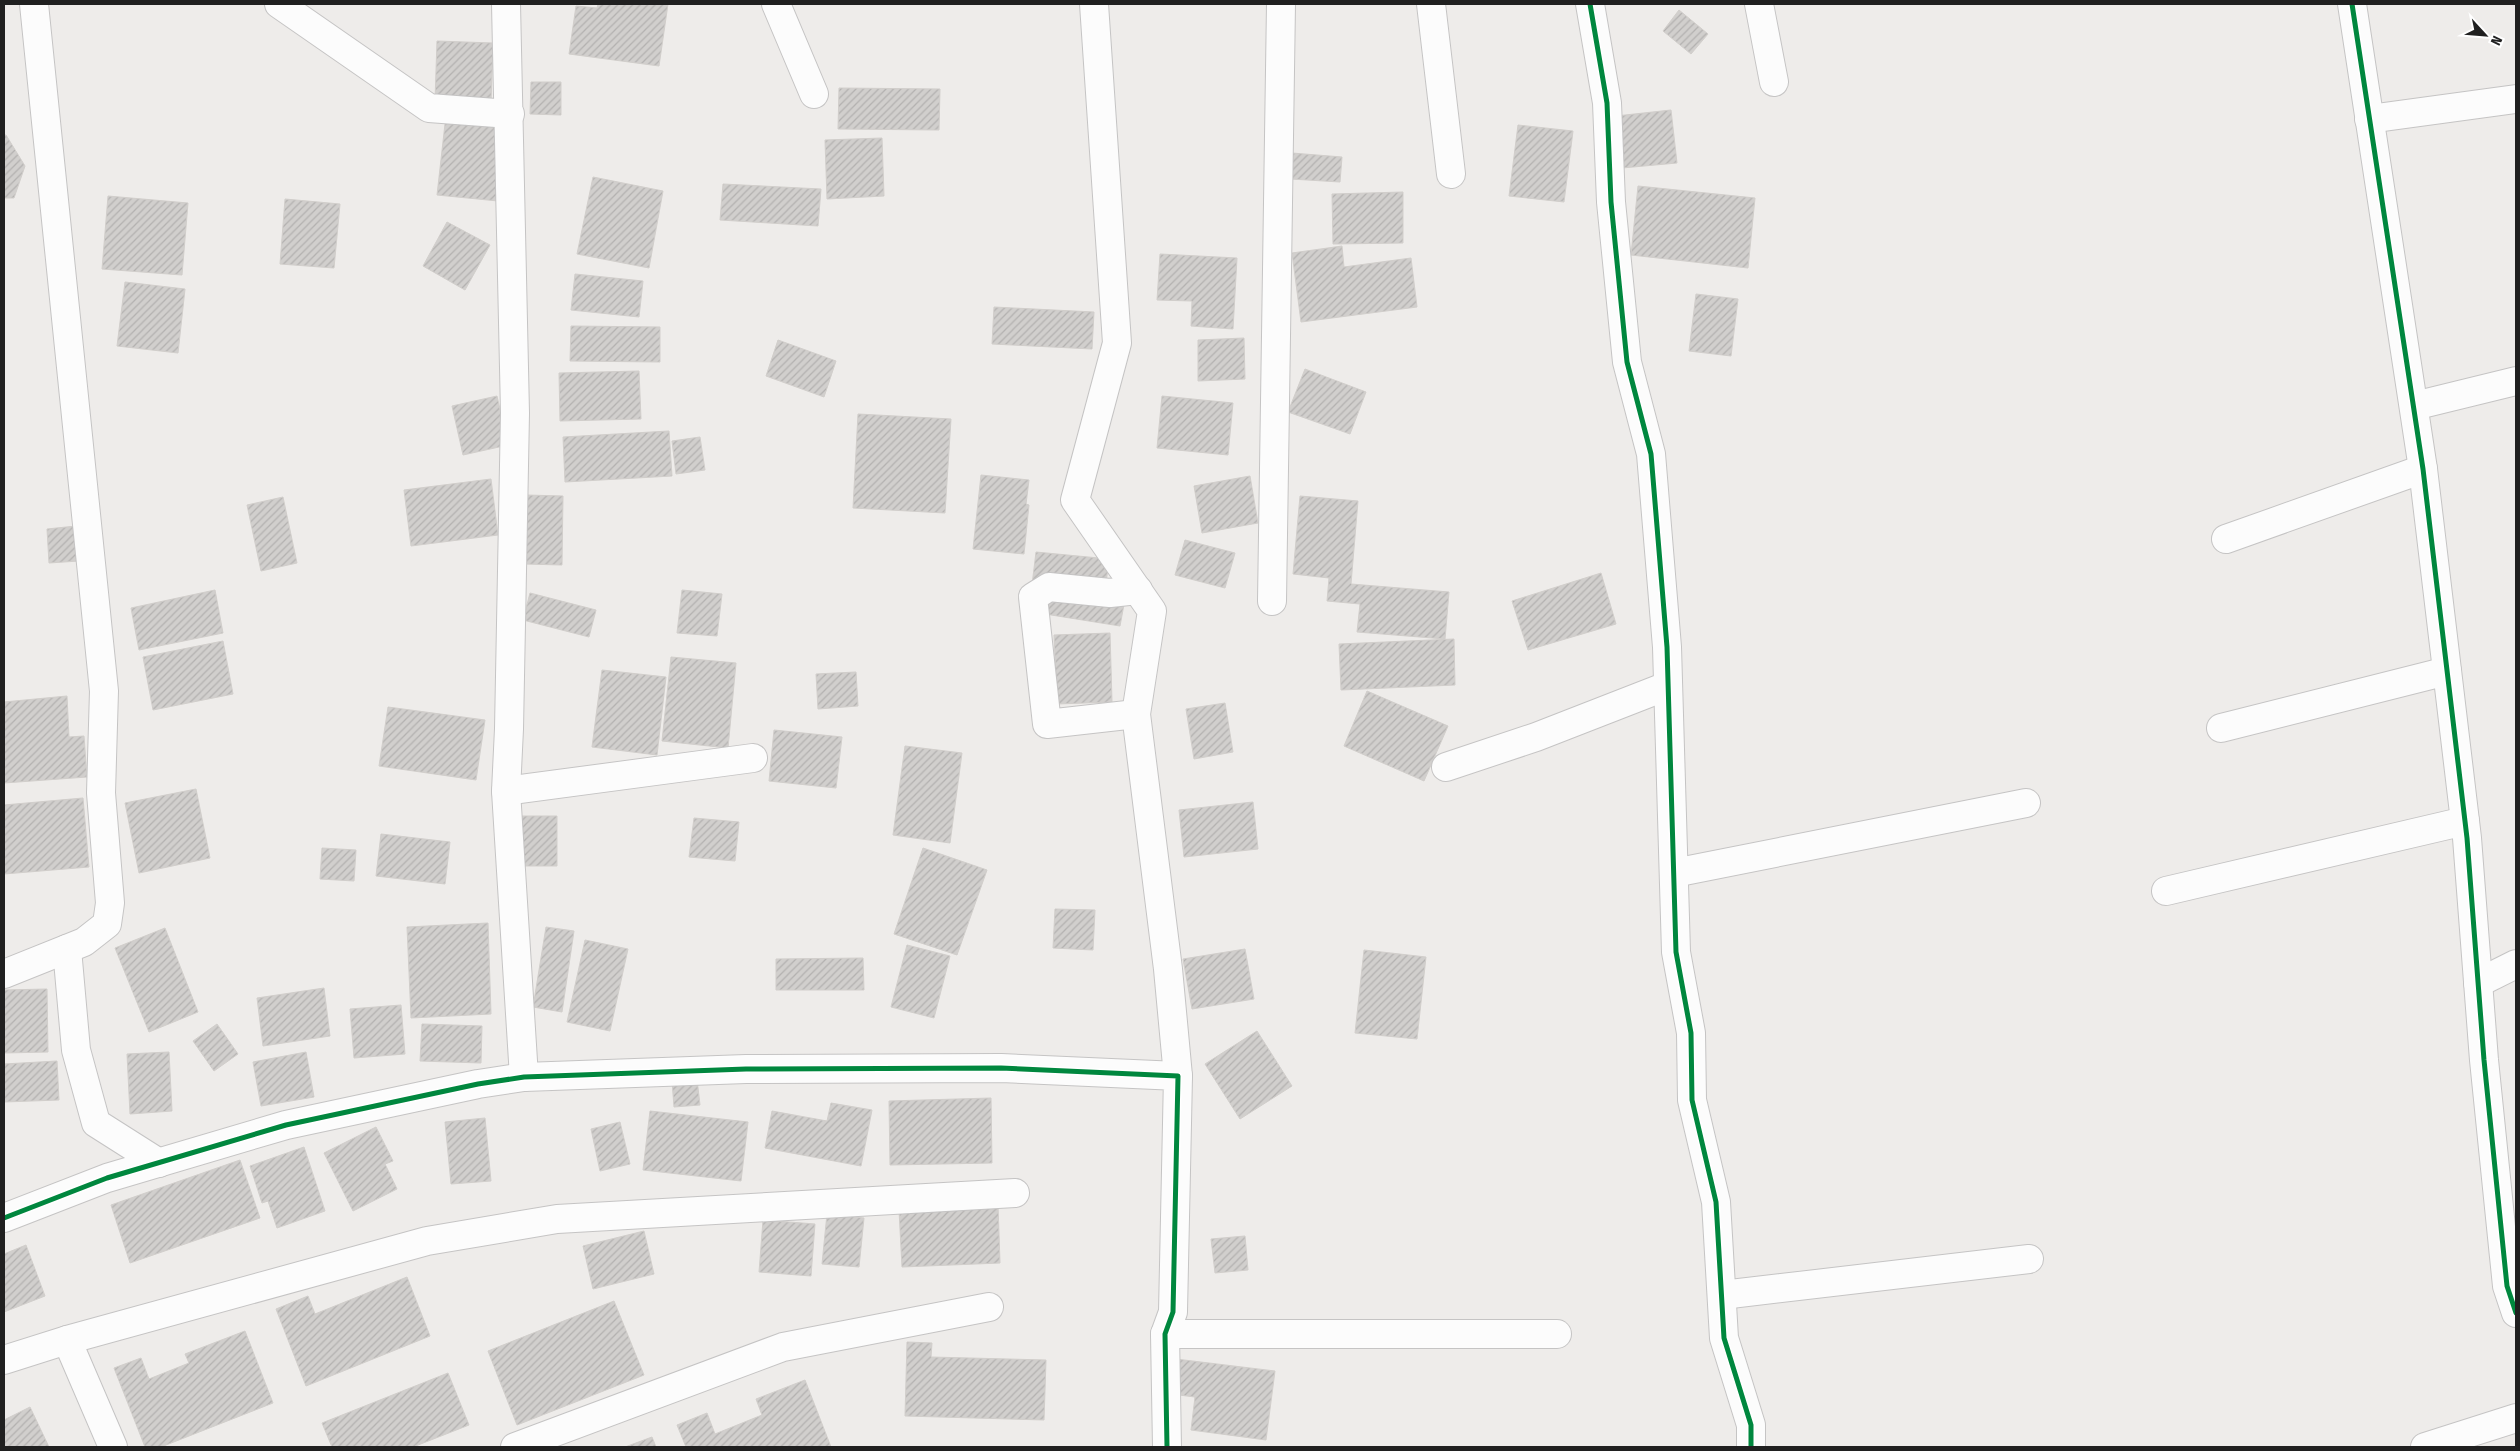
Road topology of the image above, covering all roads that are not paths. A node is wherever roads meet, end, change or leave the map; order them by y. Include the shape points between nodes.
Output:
1 (34, 4) edge
2 (279, 4) edge
3 (506, 4) edge
4 (776, 4) edge
5 (1094, 4) edge
6 (1281, 4) edge
7 (1431, 4) edge
8 (1590, 4) edge
9 (1759, 4) edge
10 (2352, 4) edge
11 (1774, 82) dead end
12 (814, 94) dead end
13 (2516, 99) edge
14 (510, 114) junction
15 (2369, 119) junction
16 (1451, 174) dead end
17 (2516, 381) edge
18 (2414, 406) junction
19 (2424, 469) junction
20 (2226, 539) dead end
21 (1138, 590) junction
22 (1272, 601) dead end
23 (2447, 671) junction
24 (1667, 686) junction
25 (1136, 714) junction
26 (2221, 728) dead end
27 (753, 758) dead end
28 (1446, 767) dead end
29 (506, 791) junction
30 (2026, 803) dead end
31 (2465, 821) junction
32 (1674, 873) junction
33 (2166, 891) dead end
34 (67, 949) junction
35 (2516, 964) edge
36 (4, 974) edge
37 (2478, 983) junction
38 (1178, 1076) junction
39 (524, 1077) junction
40 (159, 1163) junction
41 (1015, 1193) dead end
42 (4, 1218) edge
43 (2029, 1259) dead end
44 (1722, 1295) junction
45 (989, 1307) dead end
46 (2516, 1314) edge
47 (1165, 1334) junction
48 (1557, 1334) dead end
49 (67, 1340) junction
50 (4, 1360) edge
51 (2516, 1418) edge
52 (113, 1447) edge
53 (514, 1447) edge
54 (1167, 1447) edge
55 (1751, 1447) edge
56 (2425, 1447) edge

1 - 34 street via 104,690 101,793 109,910 106,924 84,942
2 - 14 street via 429,108
3 - 14 street
4 - 12 street
5 - 21 street via 1117,343 1075,500
6 - 22 street
7 - 16 street
8 - 24 street via 1607,103 1611,202 1626,362 1651,454
9 - 11 street
10 - 15 street
13 - 15 street
14 - 29 street via 515,413
15 - 18 street
17 - 18 street
18 - 19 street
19 - 20 street
19 - 23 street
21 - 25 street via 1152,611
21 - 25 street via 1110,594 1049,587 1033,597 1047,724
23 - 26 street
23 - 31 street
24 - 28 street via 1536,737
24 - 32 street
25 - 38 street
27 - 29 street
29 - 39 street
30 - 32 street
31 - 33 street
31 - 37 street
32 - 44 street via 1676,952 1691,1033 1692,1100 1716,1202
34 - 36 street
34 - 40 street via 76,1050 96,1123
35 - 37 street
37 - 46 street via 2507,1286
38 - 39 street via 1001,1068 746,1069
38 - 47 street via 1173,1312
39 - 40 street via 286,1125
40 - 42 street via 108,1178
41 - 49 street via 557,1219 427,1241
43 - 44 street
44 - 55 street via 1724,1338 1751,1425
45 - 53 street via 783,1347
47 - 48 street
47 - 54 street
49 - 50 street
49 - 52 street
51 - 56 street

